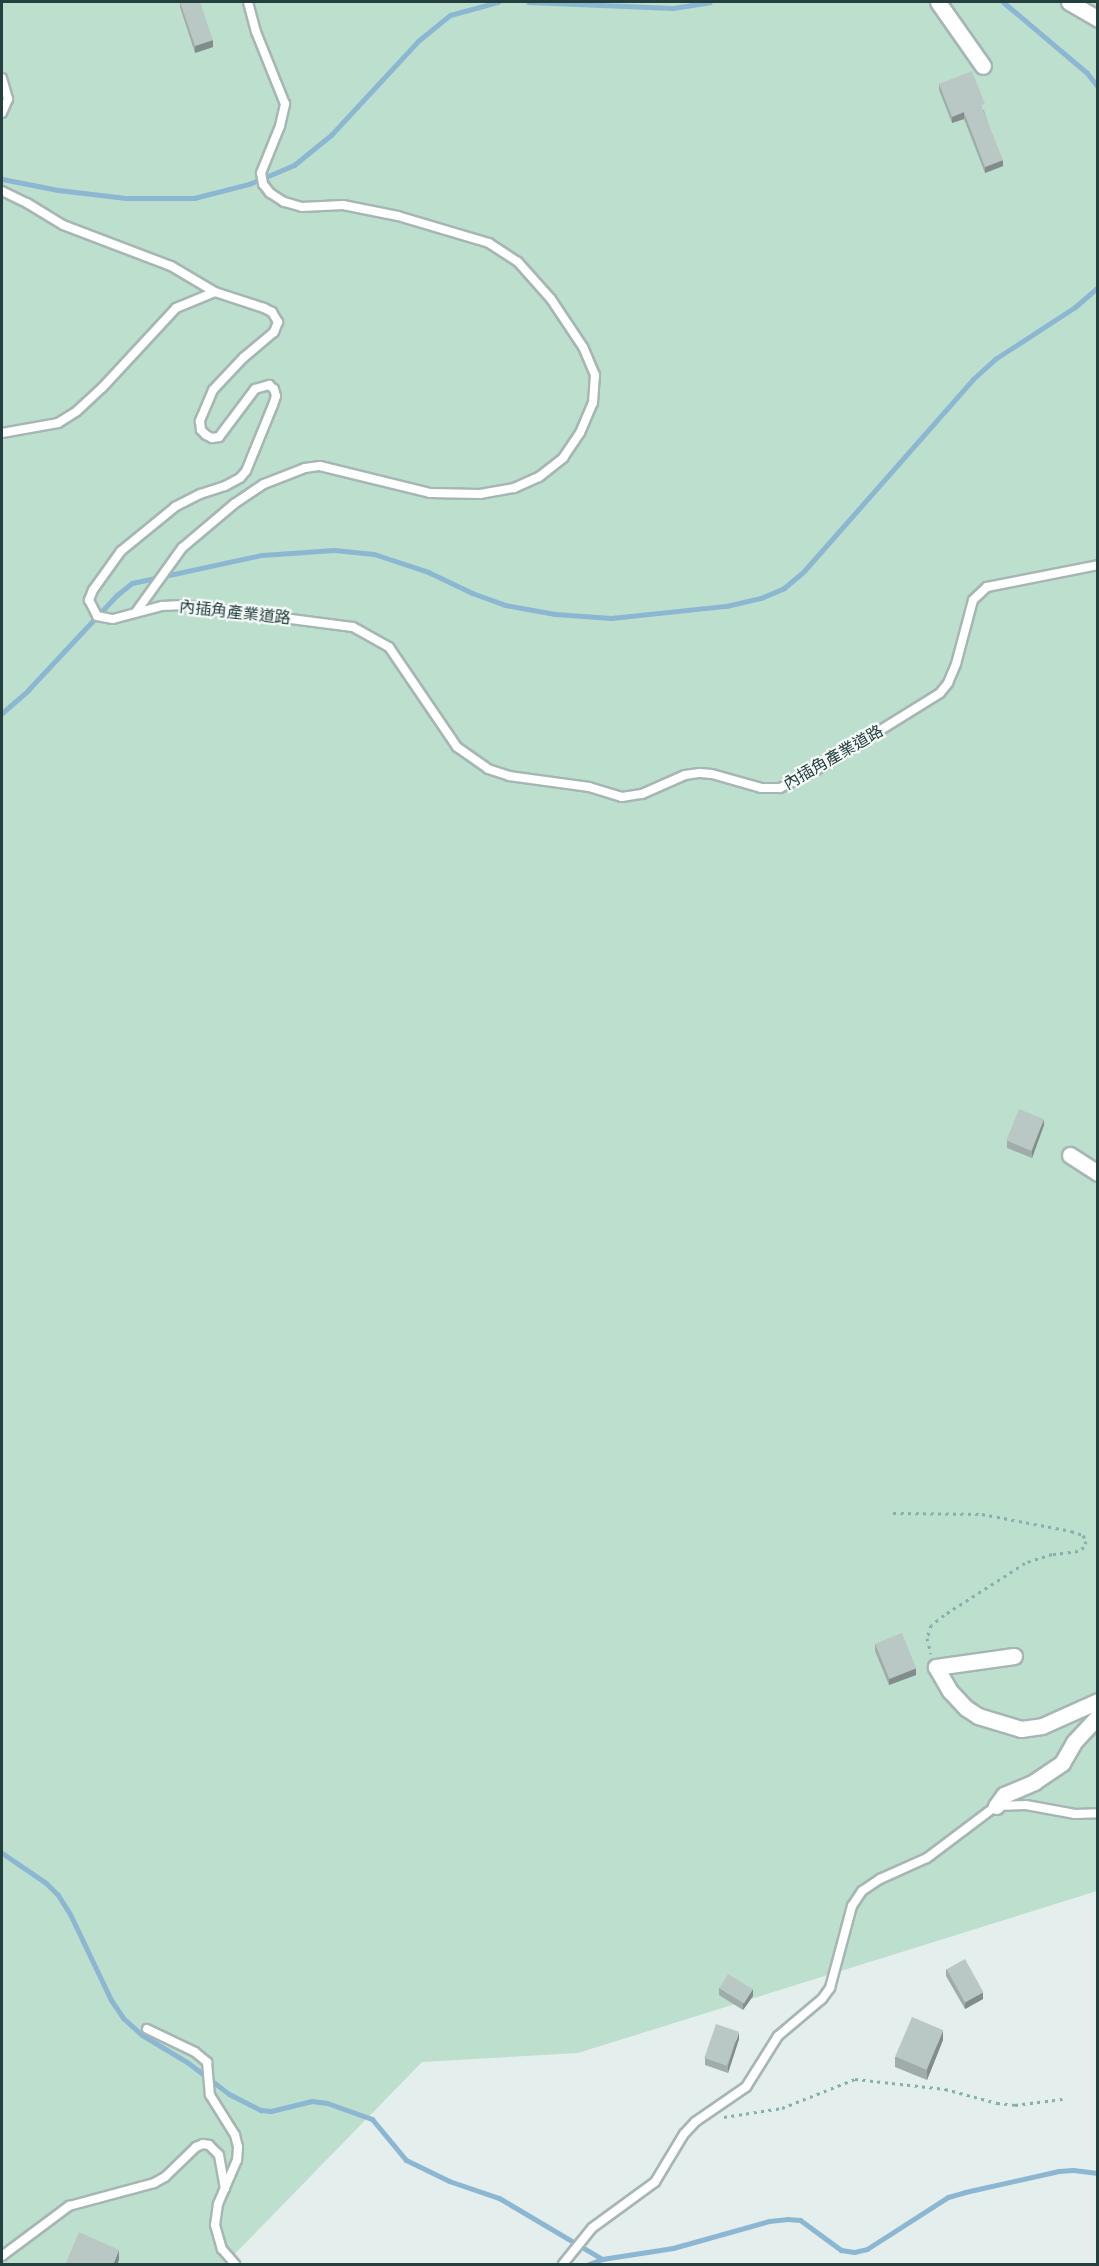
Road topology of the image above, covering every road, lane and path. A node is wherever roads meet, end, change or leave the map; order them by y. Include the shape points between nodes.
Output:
1 (248, 2) edge
2 (938, 2) edge
3 (1069, 2) edge
4 (1098, 19) edge
5 (983, 66) dead end
6 (2, 78) edge
7 (2, 113) edge
8 (2, 191) edge
9 (215, 292) junction
10 (2, 434) edge
11 (1098, 565) edge
12 (136, 612) junction
13 (1070, 1155) dead end
14 (1098, 1173) edge
15 (893, 1513) dead end
16 (1014, 1656) dead end
17 (936, 1667) junction
18 (1098, 1701) edge
19 (1098, 1716) edge
20 (996, 1806) junction
21 (1098, 1813) edge
22 (147, 2029) dead end
23 (1063, 2098) dead end
24 (707, 2114) junction
25 (225, 2188) junction
26 (2, 2256) edge
27 (235, 2265) edge
28 (562, 2265) edge

1 - 12 lane via 285,104 261,173 270,193 302,207 343,205 398,216 489,243 518,262 551,299 584,346 595,375 593,403 563,458 538,477 514,488 480,494 430,493 320,465 264,484 182,548
2 - 5 street
3 - 4 street
6 - 7 lane via 8,99
8 - 9 lane via 63,225 171,266
9 - 10 lane via 176,308 77,411 58,423
9 - 12 lane, 內插角產業道路 via 272,312 278,322 274,332 213,390 201,414 201,430 212,438 219,437 261,385 269,385 276,396 240,478 175,507 121,551 89,600 97,616 107,620
11 - 12 lane, 內插角產業道路 via 987,587 973,600 956,664 940,693 794,782 780,788 761,788 700,773 631,797 509,776 472,759 458,747 389,647 353,627 183,604
13 - 14 street
15 - 17 path via 982,1514 1071,1531 1083,1535 1086,1541 1078,1551 1025,1563 938,1620 927,1638
16 - 17 street
17 - 18 street via 966,1708 978,1716 1021,1729 1042,1726
19 - 20 street via 1074,1742 1062,1763 1034,1782 1004,1795
20 - 21 lane via 1026,1805 1075,1814
20 - 24 lane via 927,1858 862,1891 852,1906 830,1988 778,2036 746,2087
22 - 25 lane via 207,2062 210,2095 235,2135 238,2147 233,2175
23 - 24 path via 1006,2104 945,2088 855,2079 782,2108 728,2117
24 - 28 lane via 684,2134 655,2182 592,2228
25 - 26 lane via 219,2155 209,2145 196,2146 165,2177 69,2206
25 - 27 lane via 214,2225 222,2248

